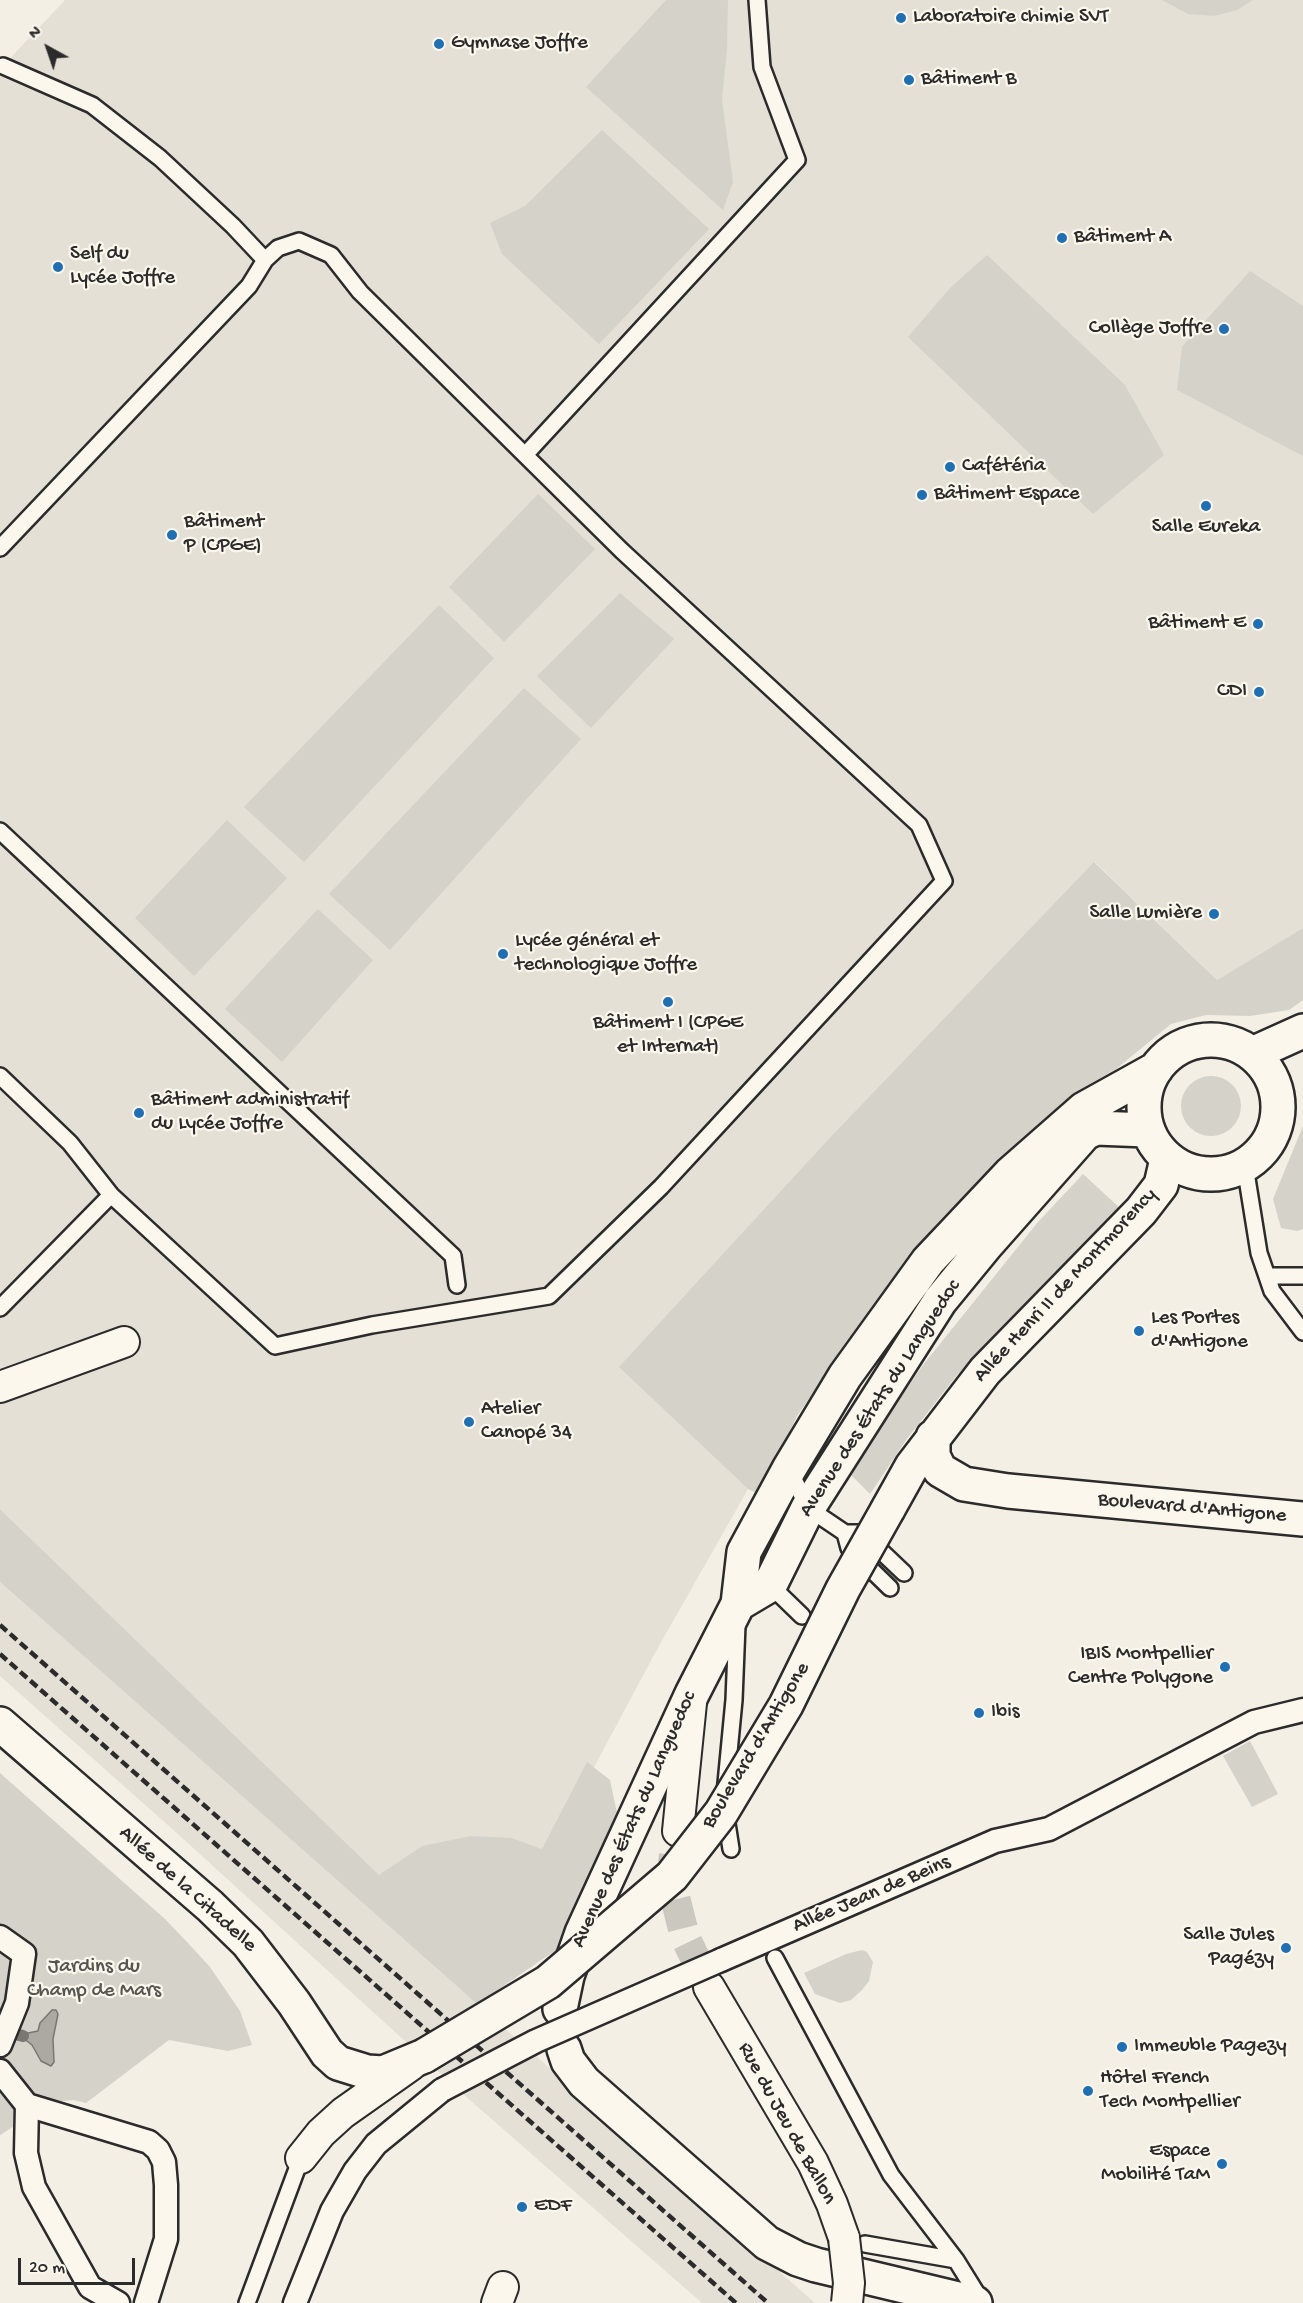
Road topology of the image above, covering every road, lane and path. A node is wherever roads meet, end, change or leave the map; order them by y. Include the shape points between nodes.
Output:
1 (757, 0) edge
2 (3, 66) dead end
3 (265, 260) junction
4 (525, 455) junction
5 (0, 548) edge
6 (0, 831) edge
7 (1303, 1030) edge
8 (1252, 1054) junction
9 (1156, 1069) junction
10 (0, 1076) edge
11 (1303, 1087) edge
12 (1278, 1112) junction
13 (1147, 1130) junction
14 (1167, 1159) junction
15 (1245, 1166) junction
16 (111, 1195) junction
17 (1268, 1276) junction
18 (1303, 1276) edge
19 (457, 1285) dead end
20 (0, 1308) edge
21 (1303, 1332) edge
22 (124, 1342) dead end
23 (0, 1387) edge
24 (955, 1408) joint
25 (933, 1437) junction
26 (789, 1469) junction
27 (808, 1508) junction
28 (1303, 1519) edge
29 (844, 1533) junction
30 (904, 1573) dead end
31 (770, 1585) junction
32 (890, 1588) dead end
33 (738, 1604) junction
34 (802, 1616) dead end
35 (692, 1694) junction
36 (1303, 1710) edge
37 (0, 1724) edge
38 (678, 1831) tunnel mouth
39 (731, 1849) dead end
40 (0, 1937) edge
41 (775, 1958) dead end
42 (709, 1987) tunnel mouth
43 (560, 2009) dead end
44 (0, 2045) edge
45 (564, 2049) dead end
46 (424, 2056) junction
47 (0, 2071) edge
48 (27, 2105) junction
49 (301, 2158) joint
50 (854, 2241) junction
51 (956, 2260) junction
52 (118, 2303) edge
53 (146, 2303) edge
54 (247, 2303) edge
55 (295, 2303) edge
56 (847, 2303) edge
57 (975, 2303) edge
58 (982, 2303) edge

1 - 4 lane via 762,67 797,160
2 - 3 lane via 92,105 160,158
3 - 4 lane via 278,248 299,241 331,255 360,292
3 - 5 lane via 249,286
4 - 16 lane via 622,551 919,825 944,881 662,1187 549,1296 372,1325 276,1346
6 - 19 lane via 453,1256
7 - 8 street
8 - 9 street via 1238,1046 1208,1040 1179,1049
8 - 12 street via 1273,1079
9 - 13 street via 1146,1088 1143,1109
9 - 26 street, Avenue des États du Languedoc via 1084,1109 1011,1174 928,1261 845,1376
10 - 16 lane via 69,1143
11 - 12 street
12 - 15 street via 1268,1143
13 - 14 street
13 - 27 street, Avenue des États du Languedoc via 1096,1128 1071,1147 940,1301
14 - 15 street via 1202,1175 1224,1174
14 - 24 street, Allée Henri II de Montmorency via 1161,1185 1141,1211 985,1371
15 - 17 lane via 1259,1253
16 - 20 lane
17 - 18 lane
17 - 21 lane via 1272,1291
22 - 23 street
24 - 25 street, Boulevard d'Antigone
25 - 28 street, Boulevard d'Antigone via 933,1456 940,1470 964,1484
25 - 46 street, Boulevard d'Antigone, bridge via 912,1466 843,1589 786,1705 721,1813 672,1876 548,1982
26 - 27 lane
26 - 33 street, Avenue des États du Languedoc via 744,1552
27 - 29 lane
27 - 31 street, Avenue des États du Languedoc
29 - 30 lane via 862,1533
29 - 32 lane via 849,1548
31 - 33 street
31 - 34 lane
33 - 35 street, Avenue des États du Languedoc
33 - 39 lane via 724,1804
35 - 38 street
35 - 43 street, Avenue des États du Languedoc via 582,1933
36 - 55 street, Allée Jean de Beins, bridge via 1254,1722 1049,1829 995,1841 536,2041 442,2090 383,2138 355,2171 332,2211
37 - 46 street, Allée de la Citadelle via 248,1943 338,2063 383,2073
40 - 44 street via 24,1954 17,2003
41 - 51 lane via 891,2175
42 - 50 street, Rue du Jeu de Ballon via 813,2163
45 - 57 street via 584,2082 767,2243 816,2265
46 - 49 street via 343,2114
47 - 48 street
48 - 52 street via 26,2153 34,2187 90,2287
48 - 53 street via 149,2142 158,2150 164,2162 166,2239
49 - 54 lane
50 - 51 lane
50 - 56 street, Rue du Jeu de Ballon, bridge
51 - 58 lane

